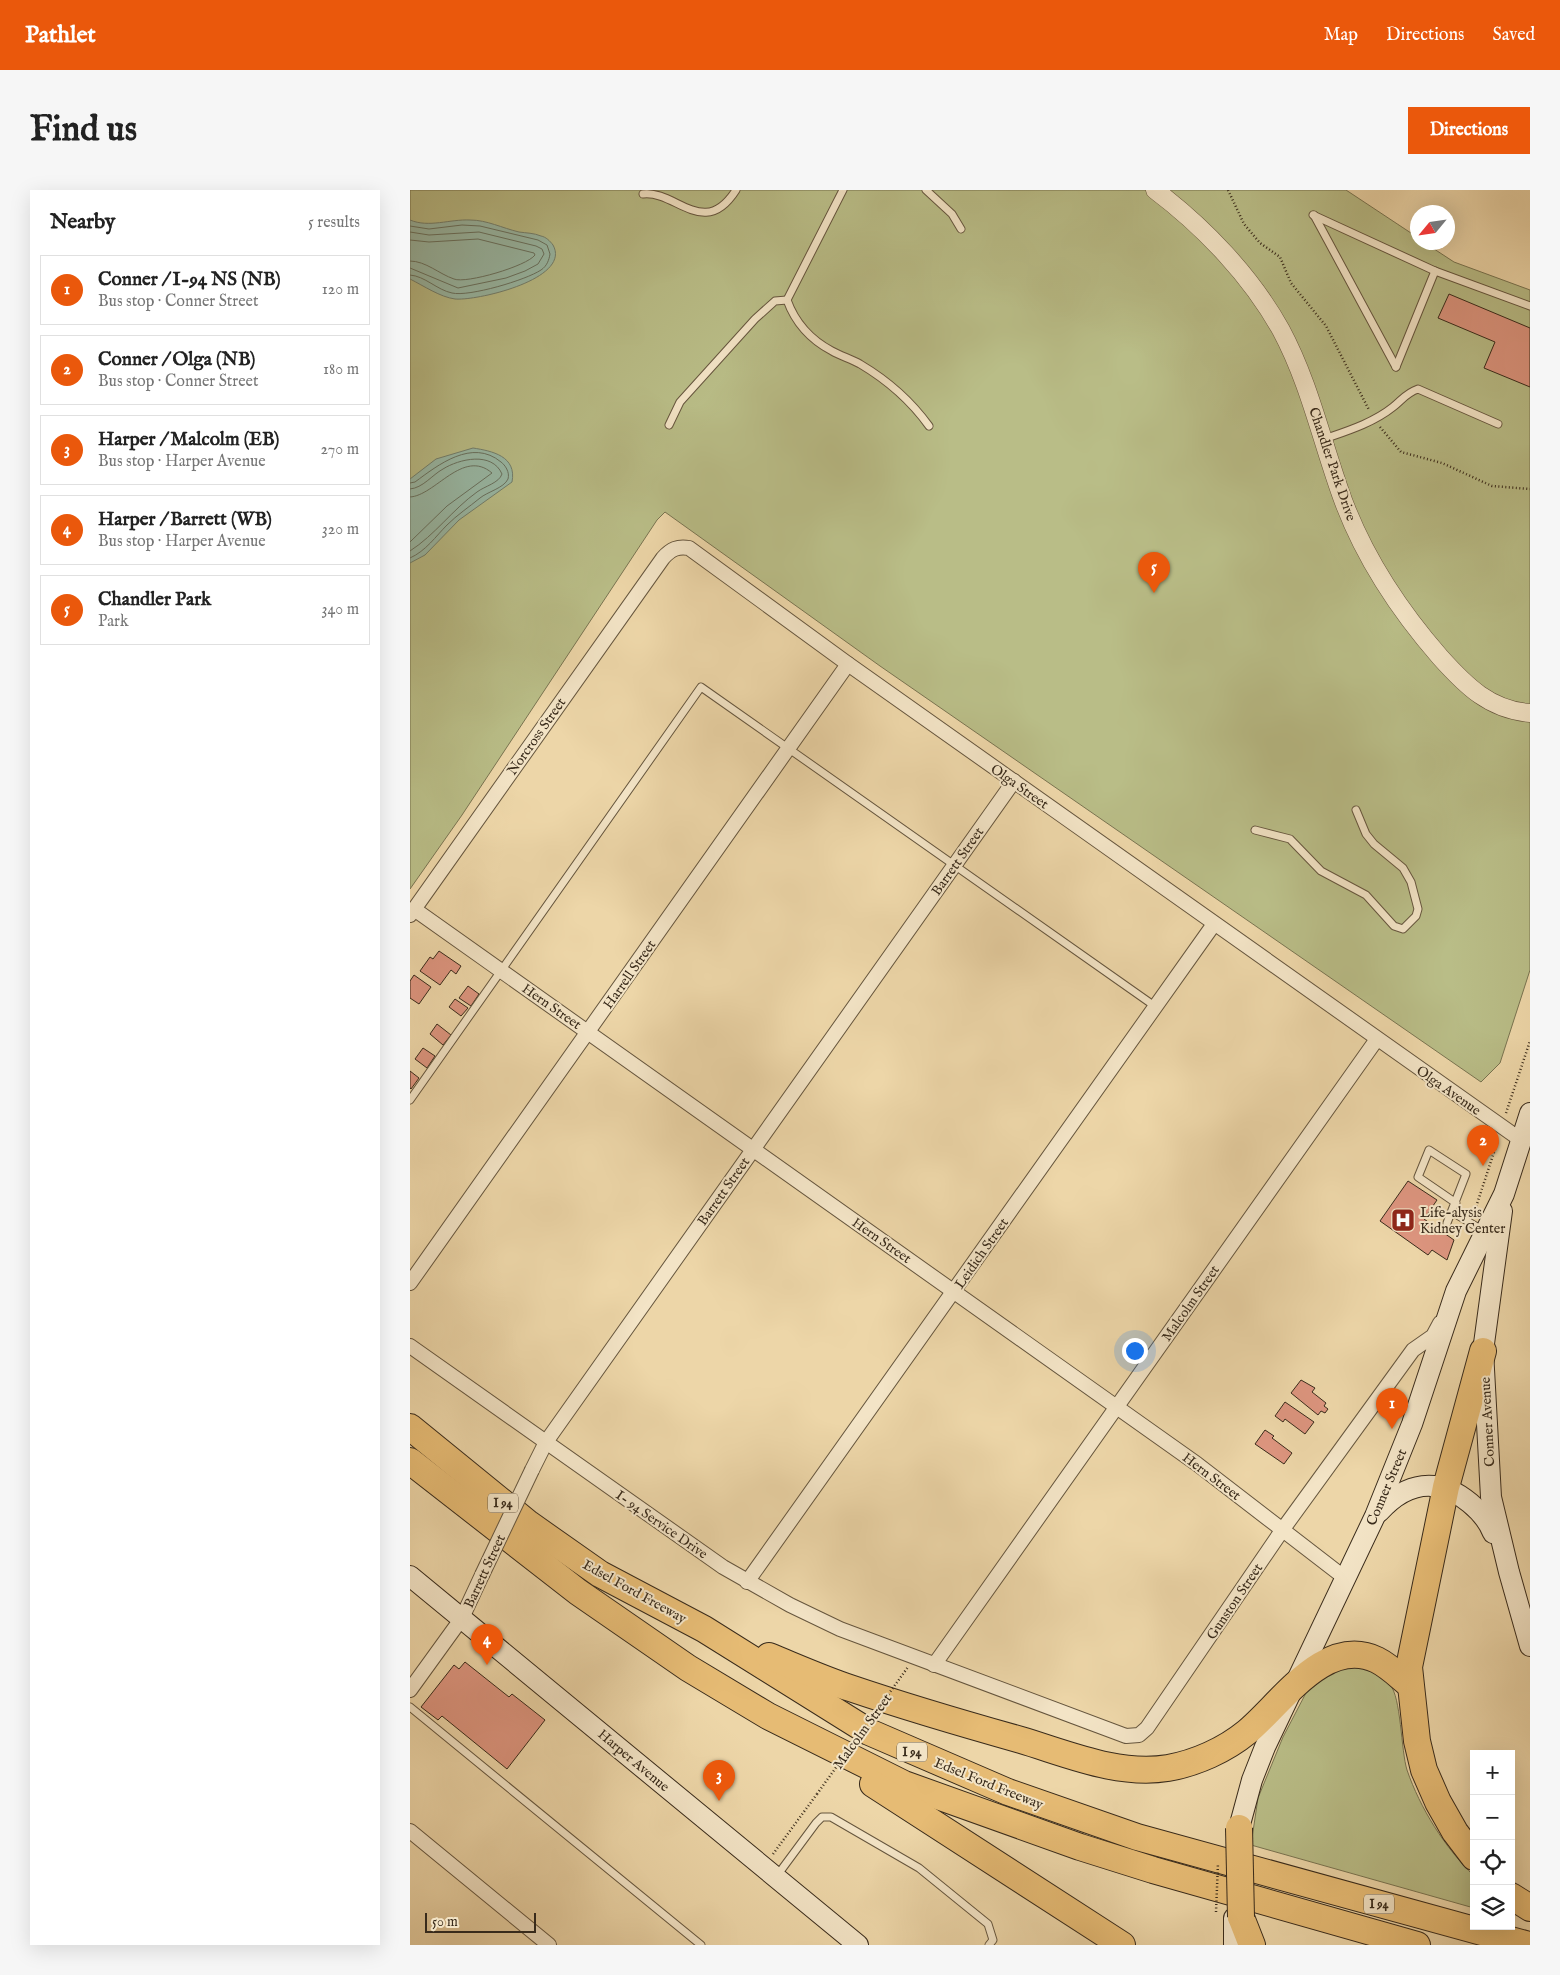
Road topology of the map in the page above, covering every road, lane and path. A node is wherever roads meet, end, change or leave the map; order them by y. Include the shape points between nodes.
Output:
1 (736, 190) edge
2 (843, 190) edge
3 (926, 190) edge
4 (1155, 190) edge
5 (1228, 190) edge
6 (643, 194) dead end
7 (961, 229) dead end
8 (1435, 271) junction
9 (787, 300) junction
10 (1530, 306) edge
11 (1374, 419) junction
12 (1498, 424) dead end
13 (669, 425) dead end
14 (930, 426) dead end
15 (1324, 439) junction
16 (1530, 489) edge
17 (663, 558) joint
18 (848, 664) junction
19 (1530, 713) edge
20 (789, 748) junction
21 (1014, 781) junction
22 (1356, 810) dead end
23 (1255, 830) dead end
24 (954, 866) junction
25 (412, 912) edge
26 (1214, 924) junction
27 (502, 971) junction
28 (1156, 1006) junction
29 (588, 1032) junction
30 (1378, 1039) junction
31 (1530, 1042) edge
32 (410, 1100) edge
33 (1530, 1113) edge
34 (1501, 1126) junction
35 (1521, 1140) junction
36 (753, 1149) junction
37 (1504, 1194) junction
38 (1456, 1203) junction
39 (1452, 1212) junction
40 (1447, 1223) dead end
41 (1478, 1227) junction
42 (410, 1283) edge
43 (1456, 1291) junction
44 (954, 1292) junction
45 (410, 1346) edge
46 (1483, 1350) junction
47 (1116, 1407) junction
48 (410, 1427) edge
49 (546, 1442) junction
50 (410, 1460) edge
51 (1446, 1487) junction
52 (1375, 1516) junction
53 (1283, 1529) junction
54 (1508, 1572) junction
55 (410, 1576) edge
56 (1345, 1578) junction
57 (747, 1582) junction
58 (462, 1618) junction
59 (704, 1629) junction
60 (1530, 1646) edge
61 (934, 1665) junction
62 (908, 1667) dead end
63 (1295, 1684) junction
64 (1410, 1685) junction
65 (410, 1690) edge
66 (410, 1707) edge
67 (768, 1716) junction
68 (1239, 1828) joint
69 (410, 1831) edge
70 (1470, 1852) edge
71 (770, 1872) junction
72 (1515, 1899) edge
73 (1530, 1908) edge
74 (1237, 1918) junction
75 (549, 1945) edge
76 (701, 1945) edge
77 (858, 1945) edge
78 (989, 1945) edge
79 (1122, 1945) edge
80 (1234, 1945) edge
81 (1252, 1945) edge
82 (1417, 1945) edge
83 (1529, 1945) edge

1 - 6 lane via 730,200 717,209 696,212 662,196
2 - 9 lane
3 - 7 lane via 952,214
4 - 15 street, Chandler Park Drive via 1210,238 1268,308 1295,356
5 - 11 path via 1244,224 1260,244 1280,257 1296,290 1326,326
8 - 8 lane via 1396,367 1313,215 1322,219
8 - 10 lane
9 - 13 lane via 775,301 755,319 680,402
9 - 14 lane via 792,314 808,333 831,351 860,364 895,390 917,408
11 - 12 lane via 1406,394 1418,389
11 - 15 lane
11 - 16 path via 1401,452 1442,463 1492,486
15 - 19 street, Chandler Park Drive via 1359,537 1413,625 1477,695 1498,707
17 - 18 street, Olga Street via 672,549 689,548
17 - 25 street, Norcross Street
18 - 20 street, Harrell Street
18 - 21 street, Olga Street
20 - 24 lane
20 - 27 lane via 701,687
20 - 29 street, Harrell Street
21 - 24 street, Barrett Street
21 - 26 street, Olga Street
22 - 23 lane via 1366,834 1403,868 1411,882 1418,909 1416,916 1403,929 1394,926 1366,895 1321,870 1290,839
24 - 28 lane
24 - 36 street, Barrett Street
25 - 27 street, Hern Street
26 - 28 street, Leidich Street
26 - 30 street, Olga Street
27 - 29 street, Hern Street
27 - 32 lane
28 - 44 street, Leidich Street
29 - 36 street, Hern Street
29 - 42 street, Harrell Street
30 - 34 street, Olga Avenue
30 - 47 street, Malcolm Street
31 - 34 path
33 - 35 main road, Conner Street
34 - 35 street, Olga Avenue
34 - 41 path
35 - 37 main road, Conner Street
36 - 44 street, Hern Street
36 - 49 street, Barrett Street
37 - 41 main road, Conner Street
37 - 46 main road, Conner Avenue
38 - 38 lane via 1466,1174 1429,1150 1418,1177
38 - 39 lane
39 - 40 lane
39 - 41 lane
41 - 43 main road, Conner Street
43 - 52 main road, Conner Street via 1415,1415
43 - 53 street, Gunston Street via 1432,1336 1413,1350
44 - 47 street, Hern Street
44 - 57 street, Leidich Street
45 - 49 street, I- 94 Service Drive
46 - 51 highway
46 - 54 main road, Conner Avenue via 1491,1497
47 - 53 street, Hern Street
47 - 61 street, Malcolm Street
48 - 59 highway, Edsel Ford Freeway / I 94 via 529,1524 600,1574
49 - 57 street, I- 94 Service Drive
49 - 58 street, Barrett Street, bridge
50 - 67 highway, Edsel Ford Freeway / I 94 via 578,1592 688,1668
51 - 52 main road via 1424,1486 1399,1494
51 - 54 main road via 1483,1514
51 - 64 highway via 1409,1667
52 - 56 main road, Conner Street
53 - 56 street, Hern Street
53 - 61 street, Gunston Street via 1148,1728 1139,1735 1126,1736
54 - 60 main road, Conner Avenue
55 - 58 main road, Harper Avenue
56 - 63 main road, Conner Street
57 - 61 street, I- 94 Service Drive via 840,1629
58 - 65 street, Barrett Street
58 - 71 main road, Harper Avenue
59 - 63 highway via 849,1688 1120,1768 1167,1768 1212,1753 1249,1730
59 - 83 highway, Edsel Ford Freeway / I 94 via 869,1732 1008,1792 1137,1837
62 - 71 path, Malcolm Street, bridge via 817,1794
63 - 64 highway via 1331,1658 1346,1654 1375,1659
63 - 68 main road, Conner Street via 1252,1780
64 - 70 highway via 1424,1770 1438,1802
66 - 76 lane
67 - 79 highway
67 - 82 highway, Edsel Ford Freeway / I 94 via 904,1784 1071,1843 1153,1870
68 - 74 highway, bridge
69 - 75 street
71 - 77 main road, Harper Avenue
71 - 78 lane via 822,1817 831,1817 919,1868 988,1924 993,1940
72 - 73 highway
74 - 80 main road
74 - 81 highway

